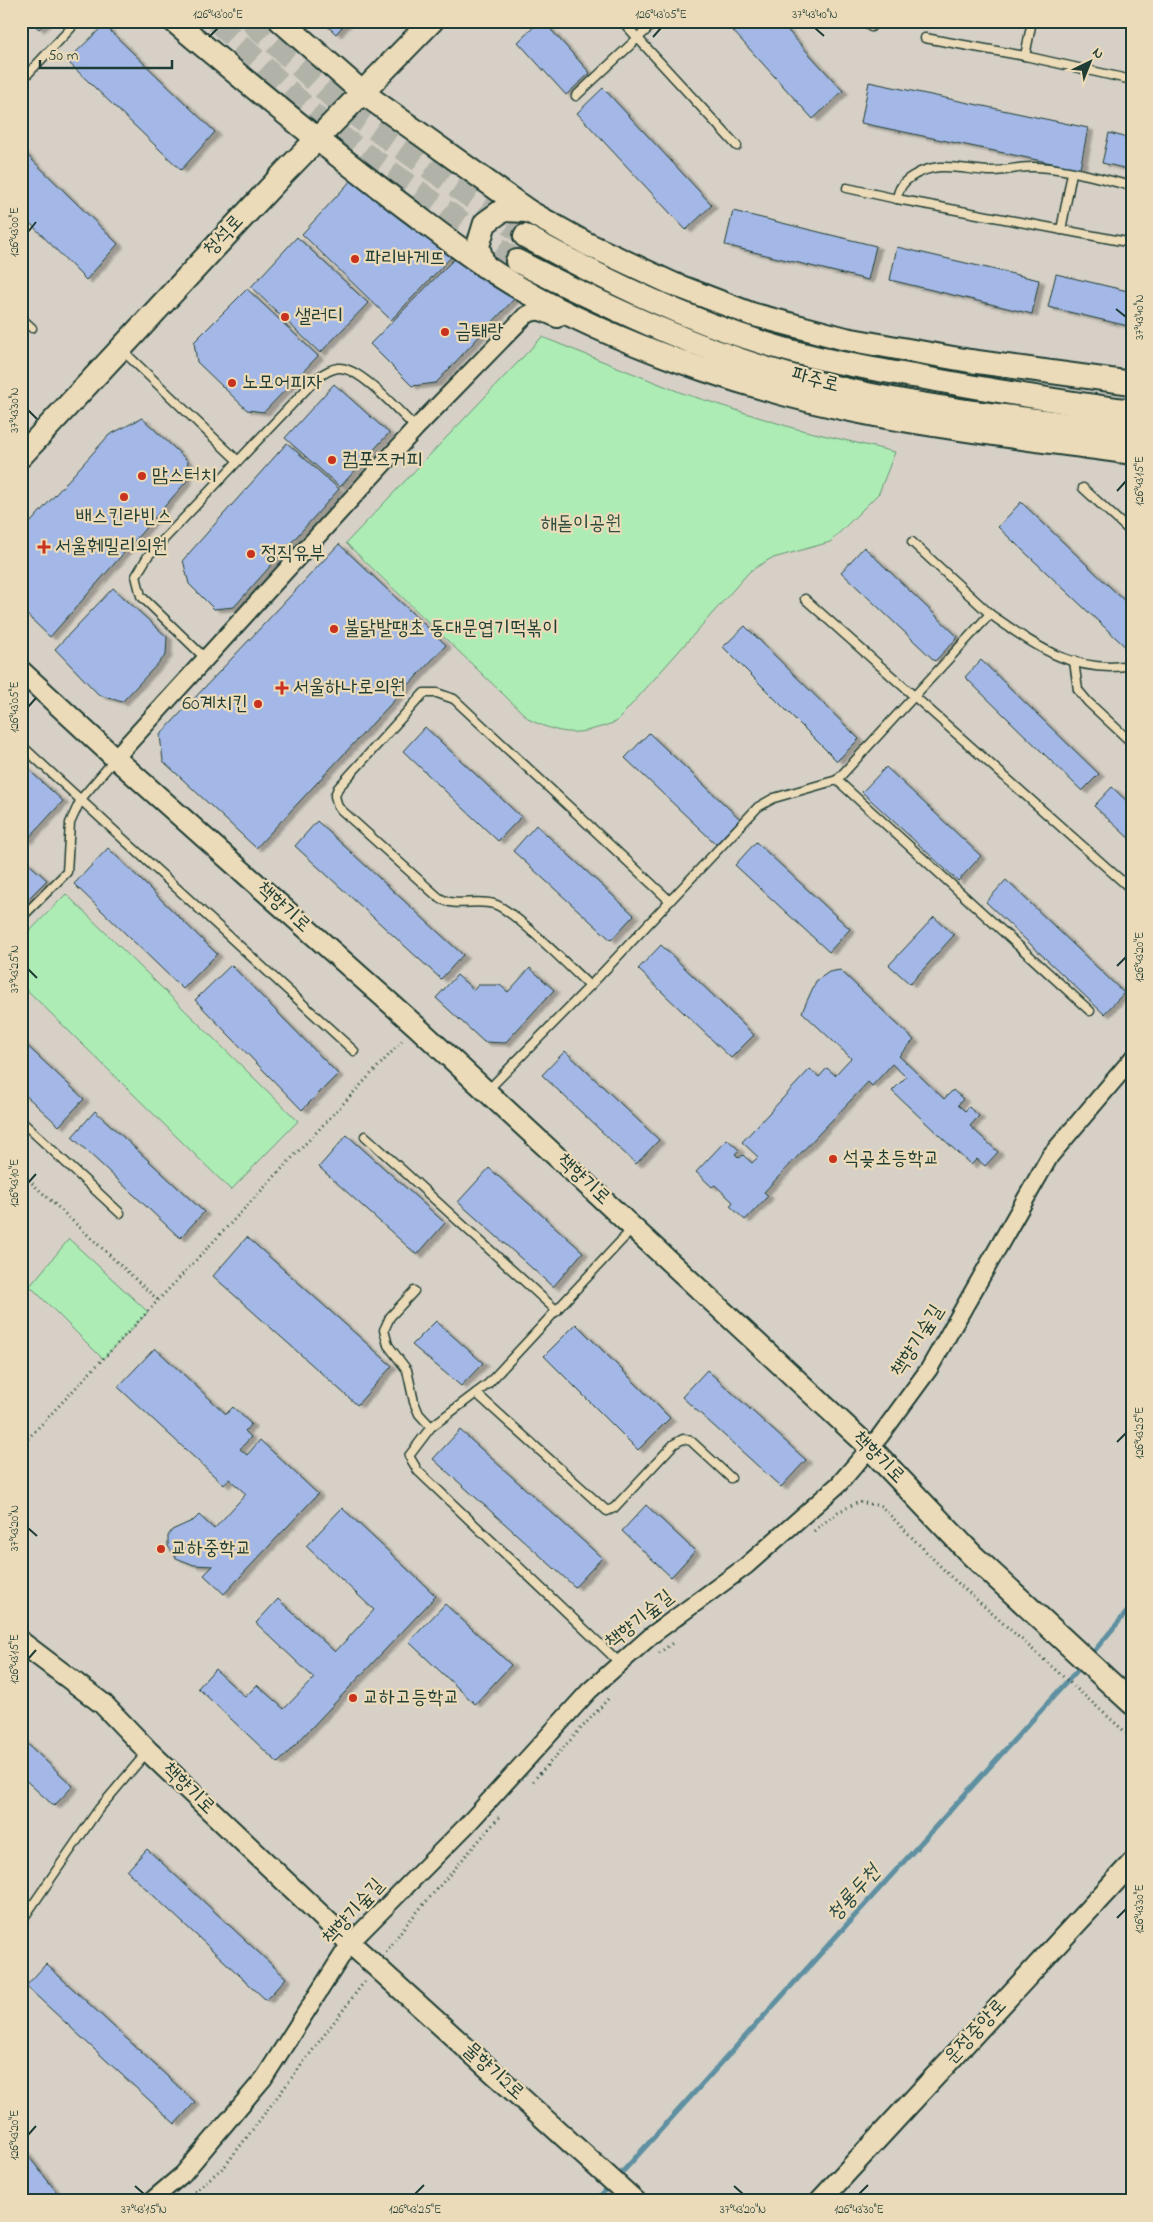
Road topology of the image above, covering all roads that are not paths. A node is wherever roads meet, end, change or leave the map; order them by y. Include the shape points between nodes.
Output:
1 (174, 21) edge
2 (281, 21) edge
3 (432, 21) edge
4 (622, 21) edge
5 (656, 21) edge
6 (1032, 21) edge
7 (71, 28) dead end
8 (638, 38) junction
9 (925, 38) dead end
10 (1025, 56) junction
11 (1132, 80) edge
12 (21, 81) edge
13 (363, 93) junction
14 (576, 96) dead end
15 (316, 140) junction
16 (737, 146) dead end
17 (1072, 173) junction
18 (1132, 186) edge
19 (847, 188) dead end
20 (897, 199) junction
21 (528, 211) junction
22 (1061, 230) junction
23 (525, 236) tunnel mouth
24 (1132, 243) edge
25 (517, 261) tunnel mouth
26 (484, 266) junction
27 (21, 318) edge
28 (32, 328) dead end
29 (120, 348) junction
30 (1132, 383) edge
31 (1132, 411) edge
32 (911, 421) junction
33 (416, 428) junction
34 (1132, 431) edge
35 (1132, 452) edge
36 (21, 456) edge
37 (238, 461) junction
38 (1083, 488) dead end
39 (1132, 533) edge
40 (912, 542) dead end
41 (805, 599) dead end
42 (990, 614) junction
43 (206, 659) junction
44 (1074, 661) junction
45 (1132, 665) edge
46 (21, 671) edge
47 (915, 695) junction
48 (1132, 743) edge
49 (21, 745) edge
50 (115, 758) junction
51 (836, 780) junction
52 (80, 799) junction
53 (1132, 890) edge
54 (670, 900) junction
55 (21, 918) edge
56 (590, 986) junction
57 (1090, 1011) dead end
58 (354, 1051) dead end
59 (1132, 1059) edge
60 (487, 1091) junction
61 (21, 1122) edge
62 (365, 1136) dead end
63 (120, 1213) dead end
64 (634, 1226) junction
65 (414, 1291) dead end
66 (557, 1311) junction
67 (476, 1393) junction
68 (431, 1427) junction
69 (869, 1447) junction
70 (731, 1478) dead end
71 (21, 1642) edge
72 (620, 1663) junction
73 (1132, 1703) edge
74 (148, 1751) junction
75 (1132, 1863) edge
76 (21, 1922) edge
77 (350, 1943) junction
78 (150, 2201) edge
79 (635, 2201) edge
80 (820, 2201) edge

1 - 15 main road
2 - 13 main road
3 - 13 main road, 청석로
4 - 8 lane
5 - 8 lane
6 - 10 lane
7 - 12 lane
8 - 14 lane
8 - 16 lane
9 - 10 lane
10 - 11 lane
13 - 15 main road, 청석로
13 - 21 main road
15 - 26 main road
15 - 29 main road, 청석로
17 - 18 lane
17 - 20 lane via 1031,167 990,171 933,166 906,180
17 - 22 lane
19 - 20 lane
20 - 22 lane
21 - 26 main road via 503,210 485,223 478,246
21 - 30 main road via 673,284 751,314 846,339 970,361
22 - 24 lane
23 - 31 main road, 파주로 via 597,276 650,300 766,344 838,362 1054,402
25 - 34 main road, 파주로 via 656,328 759,366 822,384 954,410
26 - 32 main road via 539,299 634,343 746,383
27 - 28 lane
29 - 36 main road, 청석로
29 - 37 lane
32 - 33 street via 878,427 716,382 634,355 540,311 533,311
32 - 35 main road
33 - 37 lane via 360,376 349,369 338,368 317,378
33 - 43 street
37 - 43 lane via 148,556 136,576 141,596
38 - 39 lane
40 - 42 lane
41 - 47 lane
42 - 44 lane via 1041,649
42 - 47 lane
43 - 50 street
44 - 45 lane via 1115,668
44 - 48 lane via 1078,690
46 - 50 street, 책향기로
47 - 51 lane
47 - 53 lane
49 - 52 lane
50 - 52 lane
50 - 60 street, 책향기로
51 - 54 lane via 774,798 758,807
51 - 57 lane
52 - 55 lane via 70,823 67,872
52 - 58 lane
54 - 56 lane
54 - 56 lane via 454,699 437,693 424,693 338,788 335,796 338,807 438,897 456,904 484,902 504,908
56 - 60 lane
59 - 69 street, 책향기숲길 via 1050,1156 929,1369
60 - 64 street, 책향기로
61 - 63 lane
62 - 66 lane
64 - 66 lane
64 - 69 street, 책향기로
65 - 68 lane via 390,1317 384,1330 388,1345 407,1370 419,1414
66 - 67 lane
67 - 68 lane
67 - 70 lane via 606,1511 614,1508 674,1444 683,1439 691,1441
68 - 72 lane via 409,1456 418,1471
69 - 72 street, 책향기숲길 via 839,1484 746,1566 652,1635
69 - 73 main road, 책향기로 via 972,1556
71 - 74 street, 책향기로 via 103,1704
72 - 77 street, 책향기숲길 via 589,1691 466,1826
74 - 76 lane via 98,1810
74 - 77 street, 책향기로
75 - 80 street, 운정중앙로
77 - 78 street, 책향기숲길 via 264,2078 183,2174
77 - 79 street, 물향기2로

